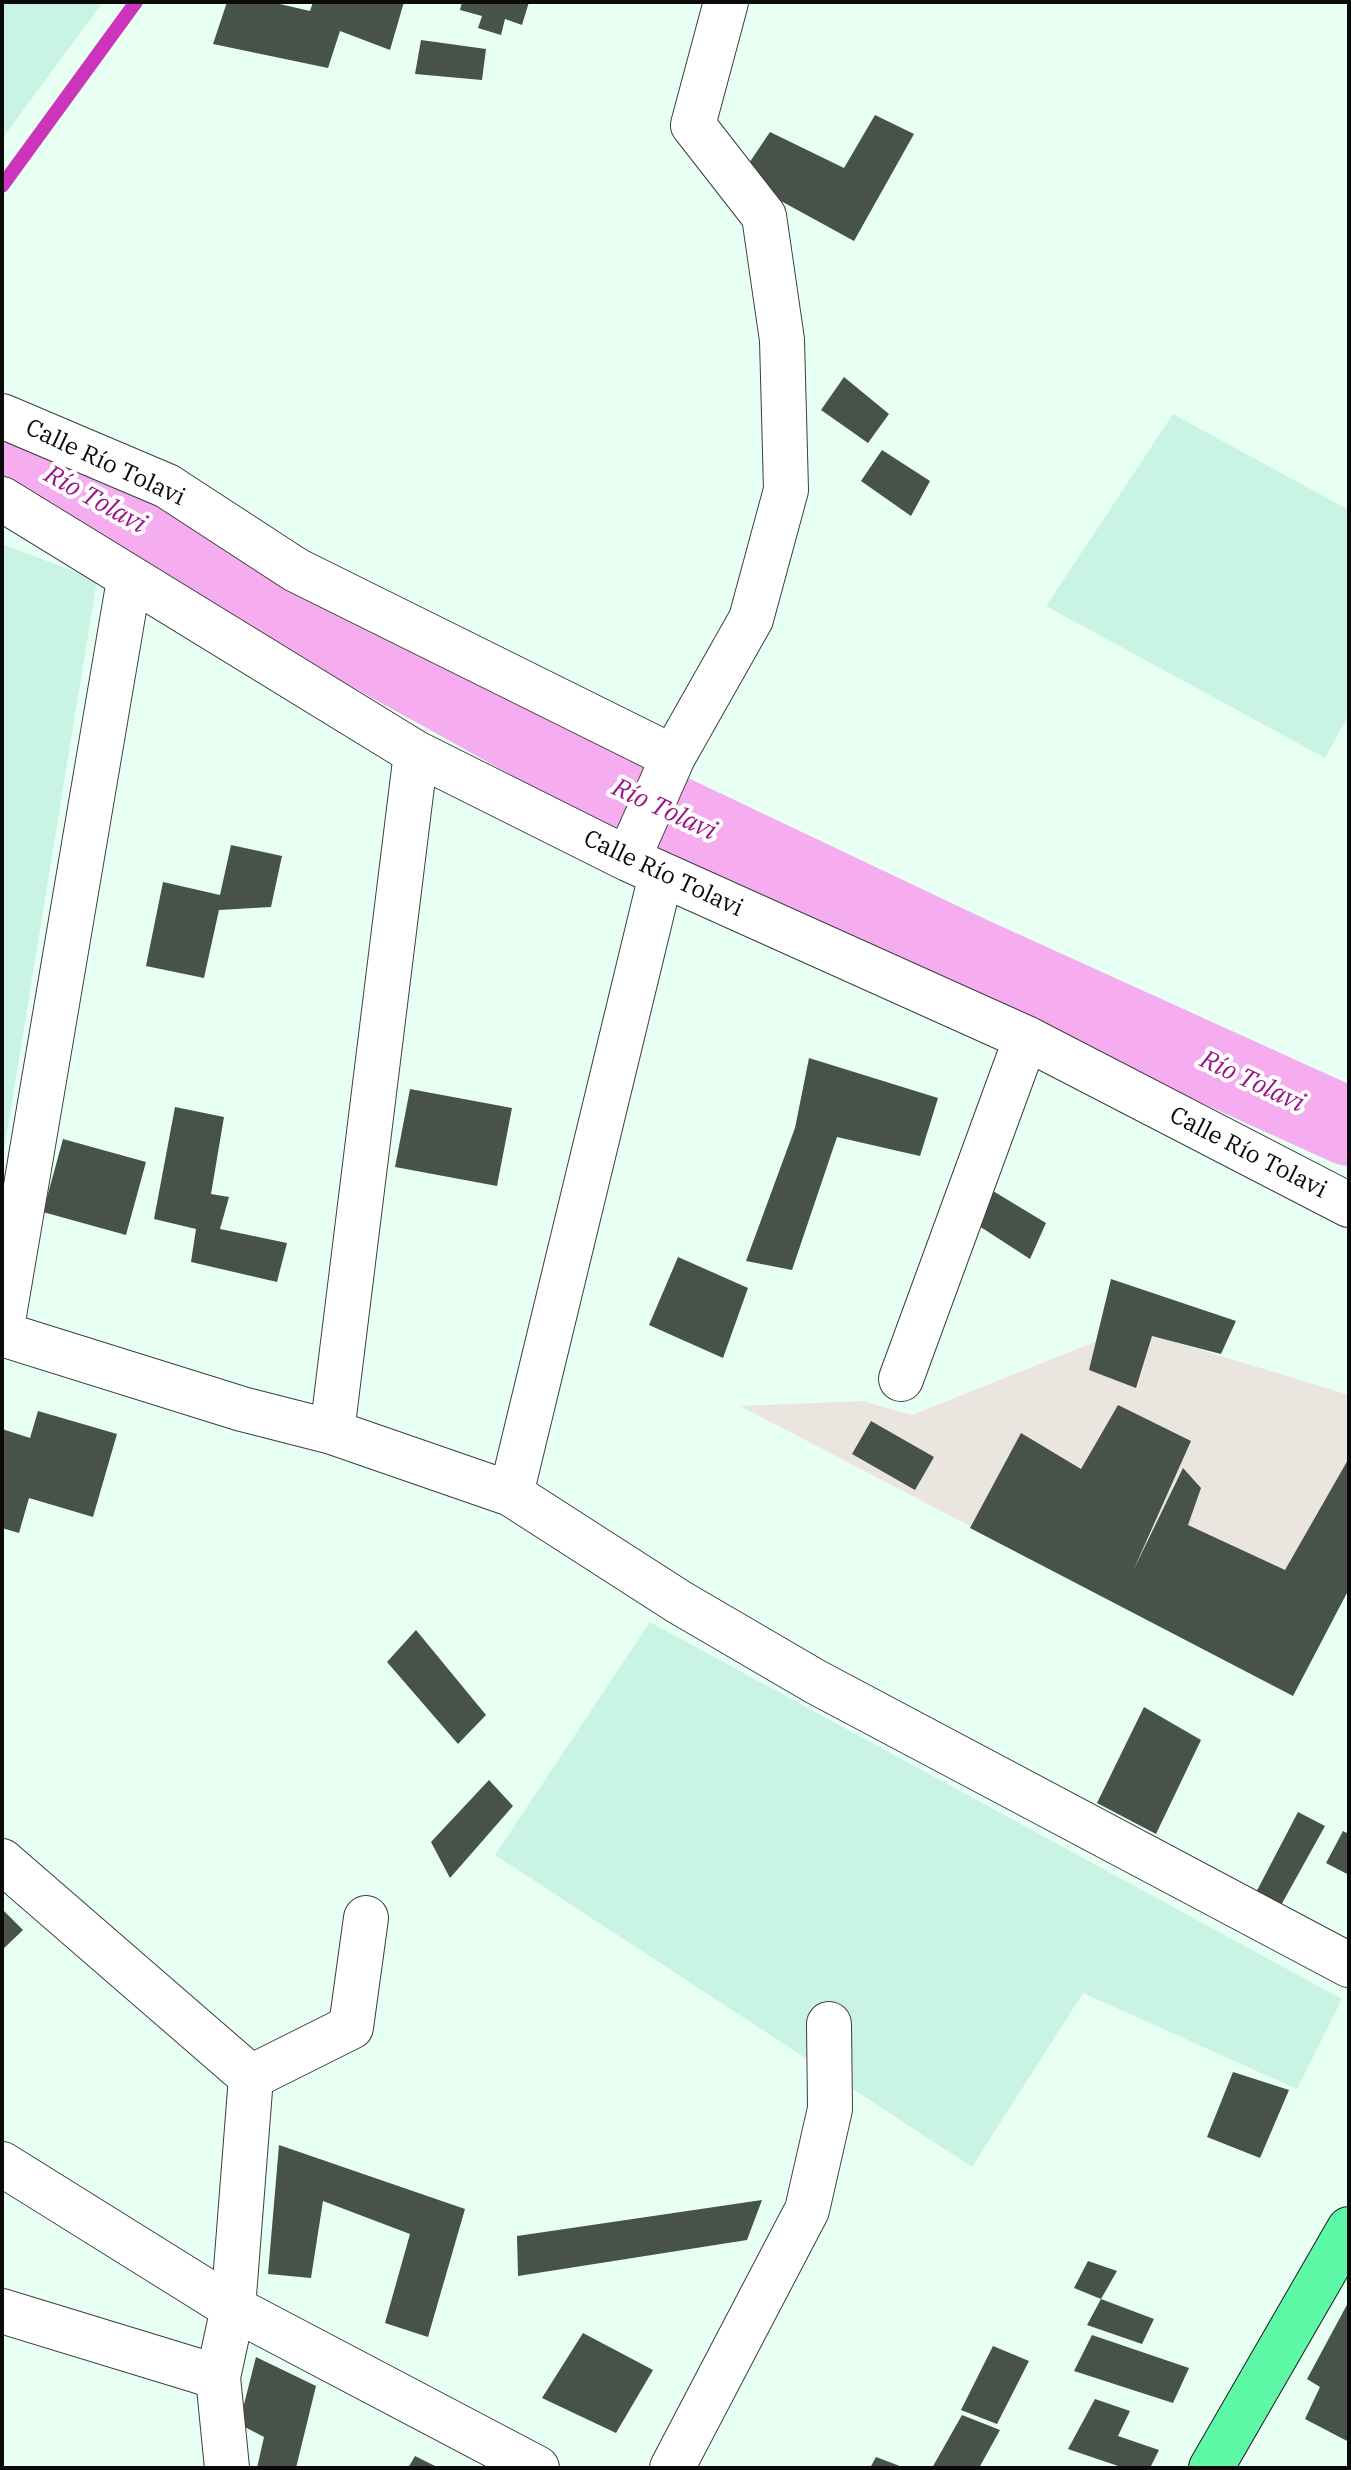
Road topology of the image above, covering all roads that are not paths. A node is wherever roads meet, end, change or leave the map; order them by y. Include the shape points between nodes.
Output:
1 (726, 2) edge
2 (2, 416) edge
3 (2, 499) edge
4 (129, 580) junction
5 (416, 753) junction
6 (672, 759) junction
7 (639, 863) junction
8 (1026, 1038) junction
9 (1349, 1205) edge
10 (2, 1327) edge
11 (2, 1334) edge
12 (901, 1379) dead end
13 (332, 1432) junction
14 (511, 1494) junction
15 (2, 1861) edge
16 (366, 1918) dead end
17 (1349, 1965) edge
18 (829, 2024) dead end
19 (242, 2068) junction
20 (2, 2164) edge
21 (1349, 2229) edge
22 (233, 2308) junction
23 (2, 2311) edge
24 (218, 2377) junction
25 (227, 2468) edge
26 (537, 2468) edge
27 (672, 2468) edge
28 (1211, 2468) edge

1 - 6 street via 693,125 764,216 782,340 786,490 751,619
2 - 6 street, Calle Río Tolavi via 167,486 296,570
3 - 4 street, Calle Río Tolavi
4 - 5 street, Calle Río Tolavi
4 - 10 street
5 - 7 street, Calle Río Tolavi
5 - 13 street
6 - 7 street
7 - 8 street, Calle Río Tolavi
7 - 14 street
8 - 9 street, Calle Río Tolavi
8 - 12 street
11 - 13 street
13 - 14 street
14 - 17 street via 816,1682
15 - 19 street
16 - 19 street via 351,2027
18 - 27 street via 830,2109 807,2210
19 - 22 street
20 - 22 street
21 - 28 main road
22 - 24 street
22 - 26 street
23 - 24 street
24 - 25 street

